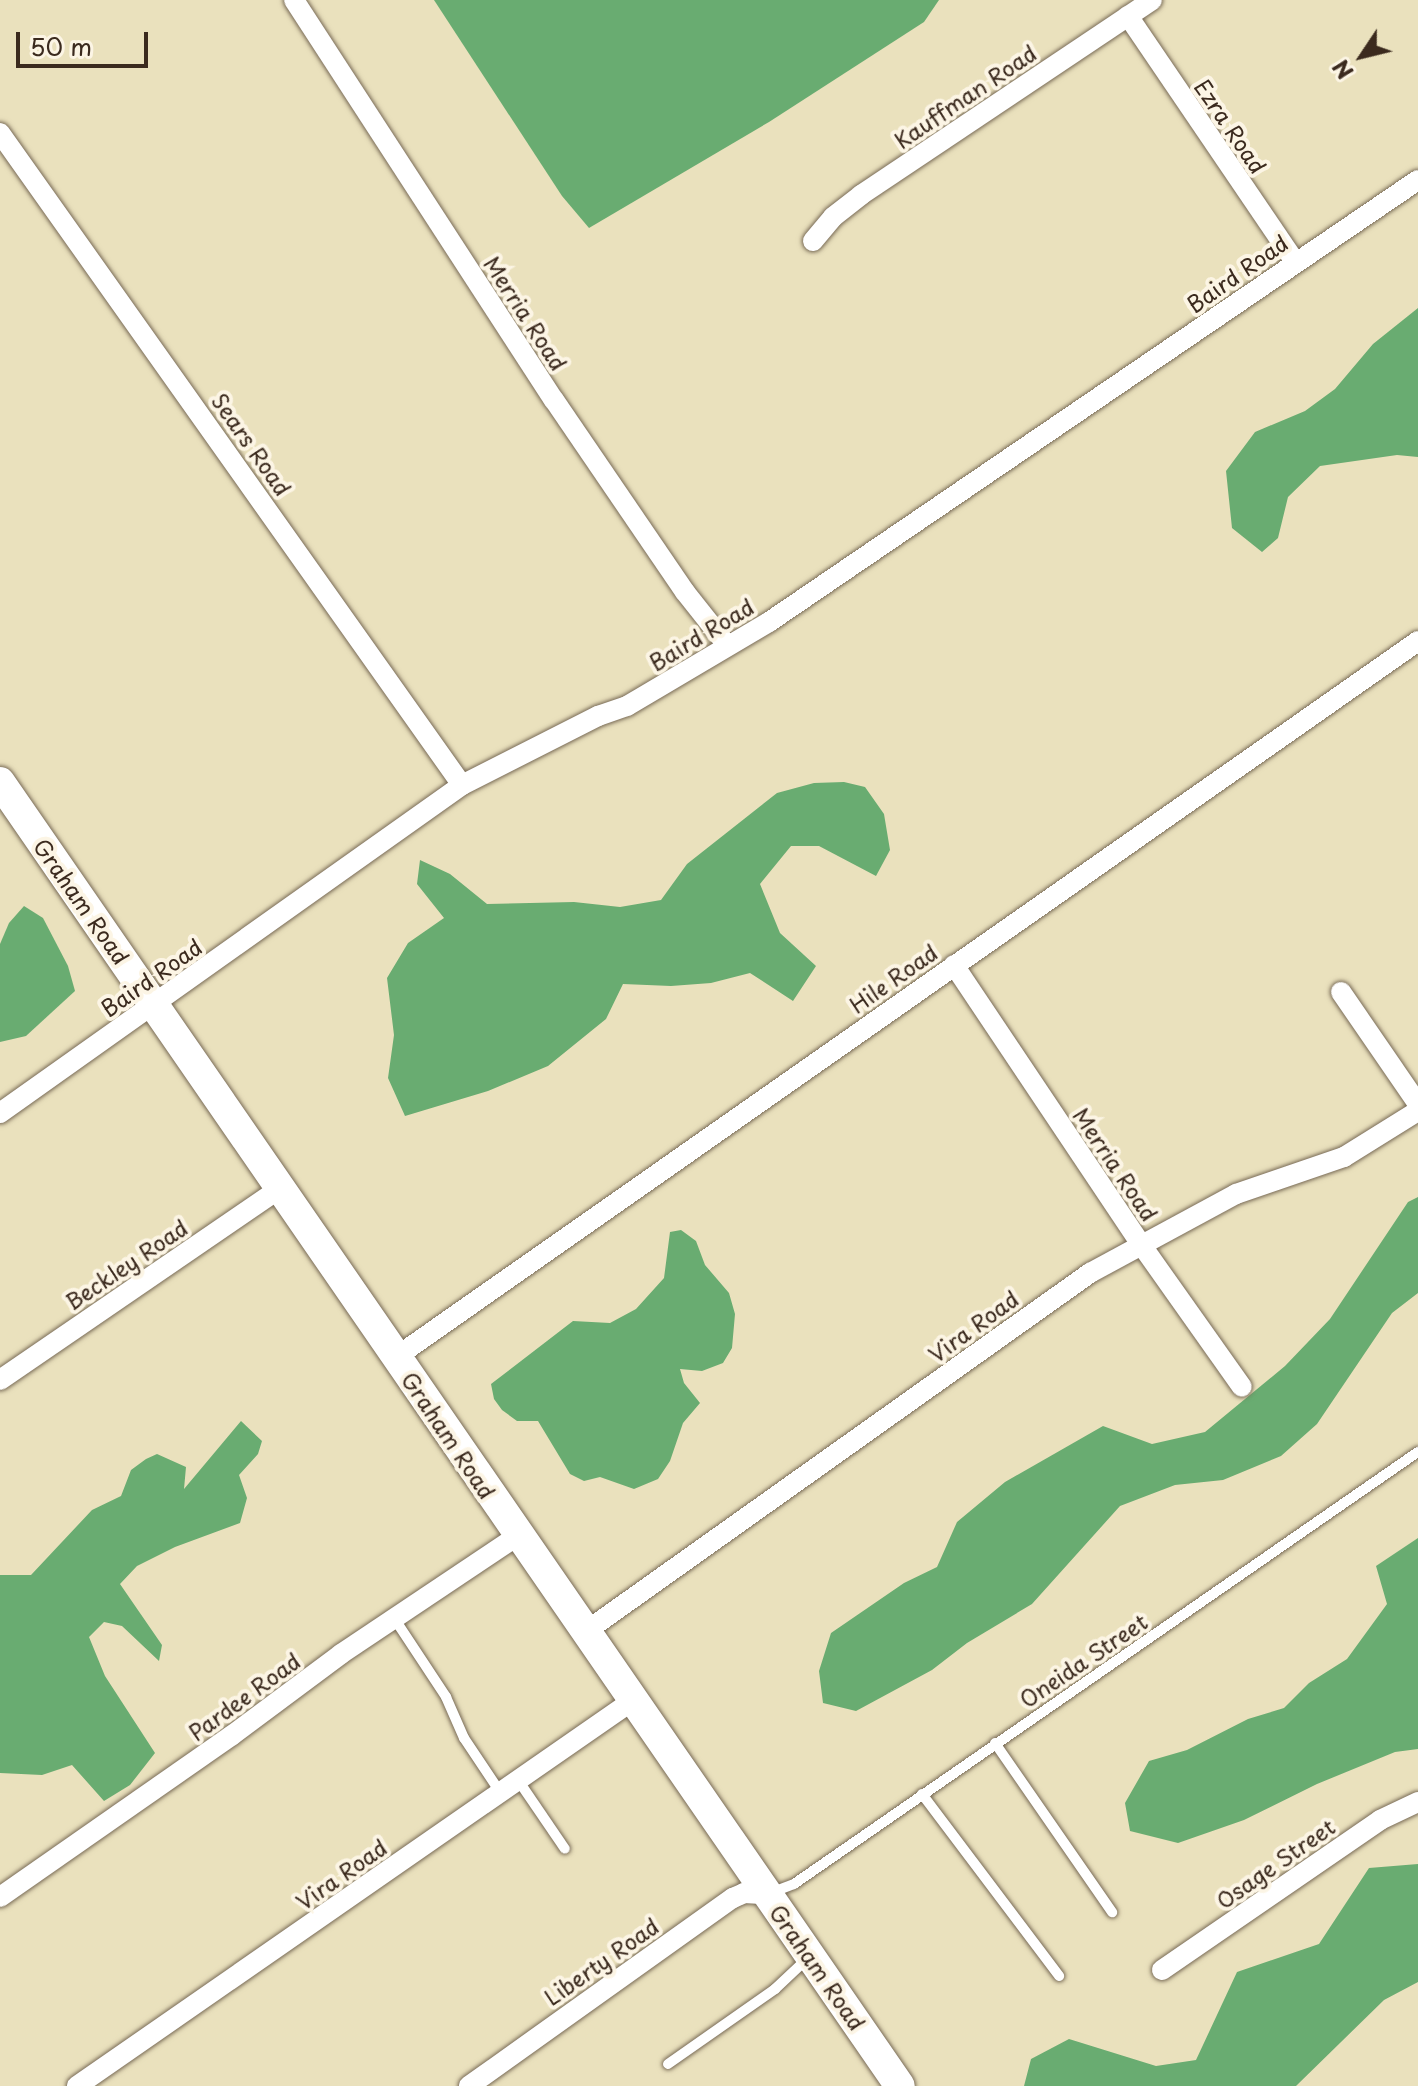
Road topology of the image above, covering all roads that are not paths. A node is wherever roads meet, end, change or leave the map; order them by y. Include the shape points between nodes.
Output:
1 (294, 0) edge
2 (1152, 0) edge
3 (1128, 16) junction
4 (0, 133) edge
5 (1418, 180) edge
6 (813, 241) dead end
7 (1295, 262) junction
8 (1418, 641) edge
9 (727, 645) junction
10 (0, 782) edge
11 (462, 785) junction
12 (954, 965) junction
13 (1341, 992) dead end
14 (154, 1005) junction
15 (1418, 1104) edge
16 (1418, 1111) edge
17 (0, 1113) edge
18 (280, 1188) junction
19 (1140, 1243) junction
20 (396, 1357) junction
21 (0, 1380) edge
22 (1242, 1387) dead end
23 (1418, 1452) edge
24 (517, 1536) junction
25 (394, 1618) junction
26 (585, 1632) junction
27 (632, 1701) junction
28 (995, 1743) junction
29 (518, 1780) junction
30 (500, 1792) junction
31 (922, 1794) junction
32 (1418, 1802) edge
33 (565, 1849) dead end
34 (766, 1894) junction
35 (0, 1897) edge
36 (1112, 1912) dead end
37 (810, 1957) junction
38 (1162, 1970) dead end
39 (1059, 1976) dead end
40 (668, 2064) dead end
41 (77, 2086) edge
42 (469, 2086) edge
43 (900, 2086) edge

1 - 9 street, Merria Road via 554,400
2 - 3 street, Kauffman Road
3 - 6 street, Kauffman Road via 861,195
3 - 7 street, Ezra Road
4 - 11 street, Sears Road
5 - 7 street, Baird Road
7 - 9 street, Baird Road via 769,622
8 - 12 street, Hile Road
9 - 11 street, Baird Road via 627,706
10 - 14 main road, Graham Road
11 - 14 street, Baird Road
12 - 19 street, Merria Road
12 - 20 street, Hile Road
13 - 15 street
14 - 17 street, Baird Road
14 - 18 main road, Graham Road
16 - 19 street, Vira Road via 1344,1157 1236,1194
18 - 20 main road, Graham Road
18 - 21 street, Beckley Road
19 - 22 street, Merria Road
19 - 26 street, Vira Road via 1078,1281
20 - 24 main road, Graham Road
23 - 28 lane, Oneida Street
24 - 25 street, Pardee Road
24 - 26 main road, Graham Road
25 - 30 lane
25 - 35 street, Pardee Road
26 - 27 main road, Graham Road
27 - 29 street, Vira Road
27 - 34 main road, Graham Road
28 - 31 lane, Oneida Street
28 - 36 lane
29 - 30 street, Vira Road
29 - 33 lane
30 - 41 street, Vira Road
31 - 34 lane, Oneida Street via 794,1884
31 - 39 lane
32 - 38 street, Osage Street via 1380,1820
34 - 37 main road, Graham Road
34 - 42 street, Liberty Road via 744,1893 723,1905
37 - 40 lane via 775,1989
37 - 43 main road, Graham Road

